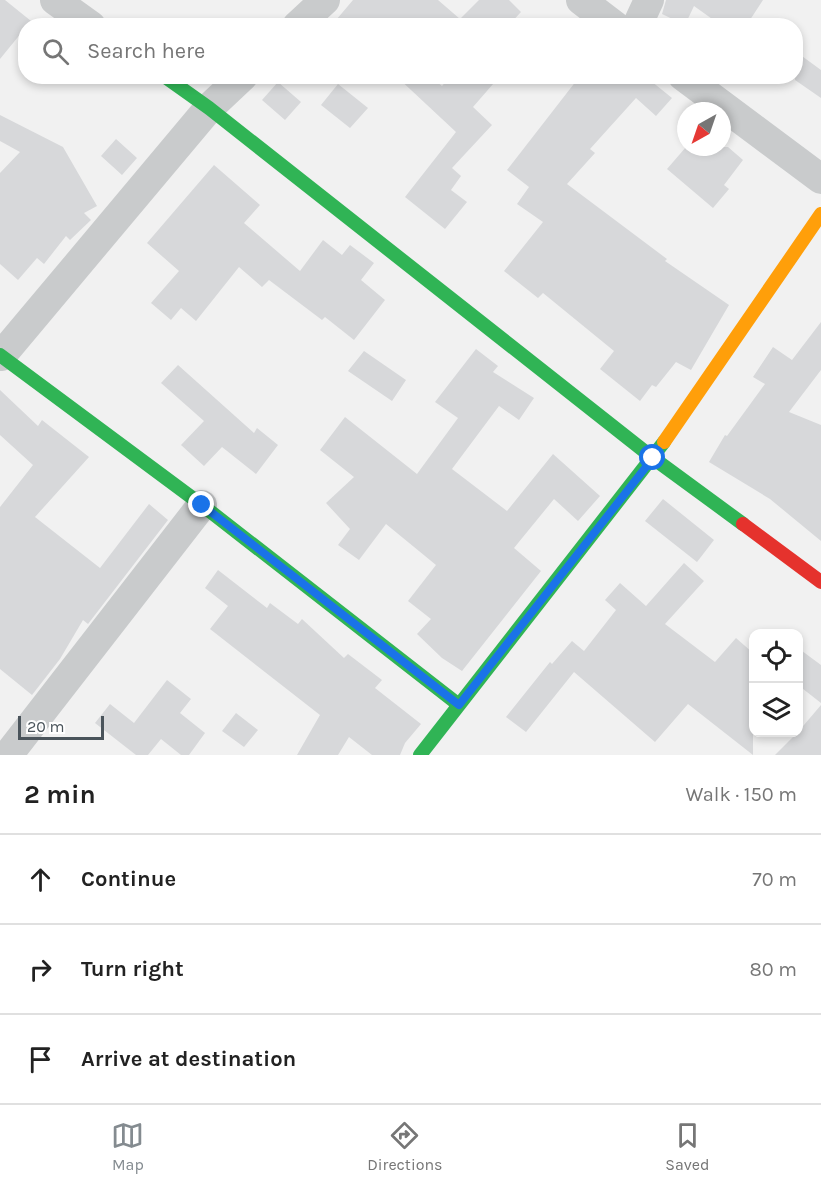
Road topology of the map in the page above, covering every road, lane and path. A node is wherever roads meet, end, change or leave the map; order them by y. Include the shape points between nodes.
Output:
1 (55, 0) edge
2 (325, 0) edge
3 (581, 0) edge
4 (649, 0) edge
5 (81, 18) edge
6 (306, 18) edge
7 (605, 18) edge
8 (641, 18) edge
9 (175, 84) edge
10 (234, 84) edge
11 (694, 84) edge
12 (209, 108) junction
13 (821, 179) edge
14 (821, 214) edge
15 (1, 356) edge
16 (653, 458) junction
17 (202, 505) junction
18 (821, 582) edge
19 (459, 705) junction
20 (8, 755) edge
21 (420, 755) edge

1 - 5 street
2 - 6 street
3 - 7 street
4 - 8 street
9 - 12 street
10 - 12 street
11 - 13 street
12 - 15 street
12 - 16 street
14 - 16 street
15 - 17 street
16 - 18 street
16 - 19 street
17 - 19 street
17 - 20 street
19 - 21 street

